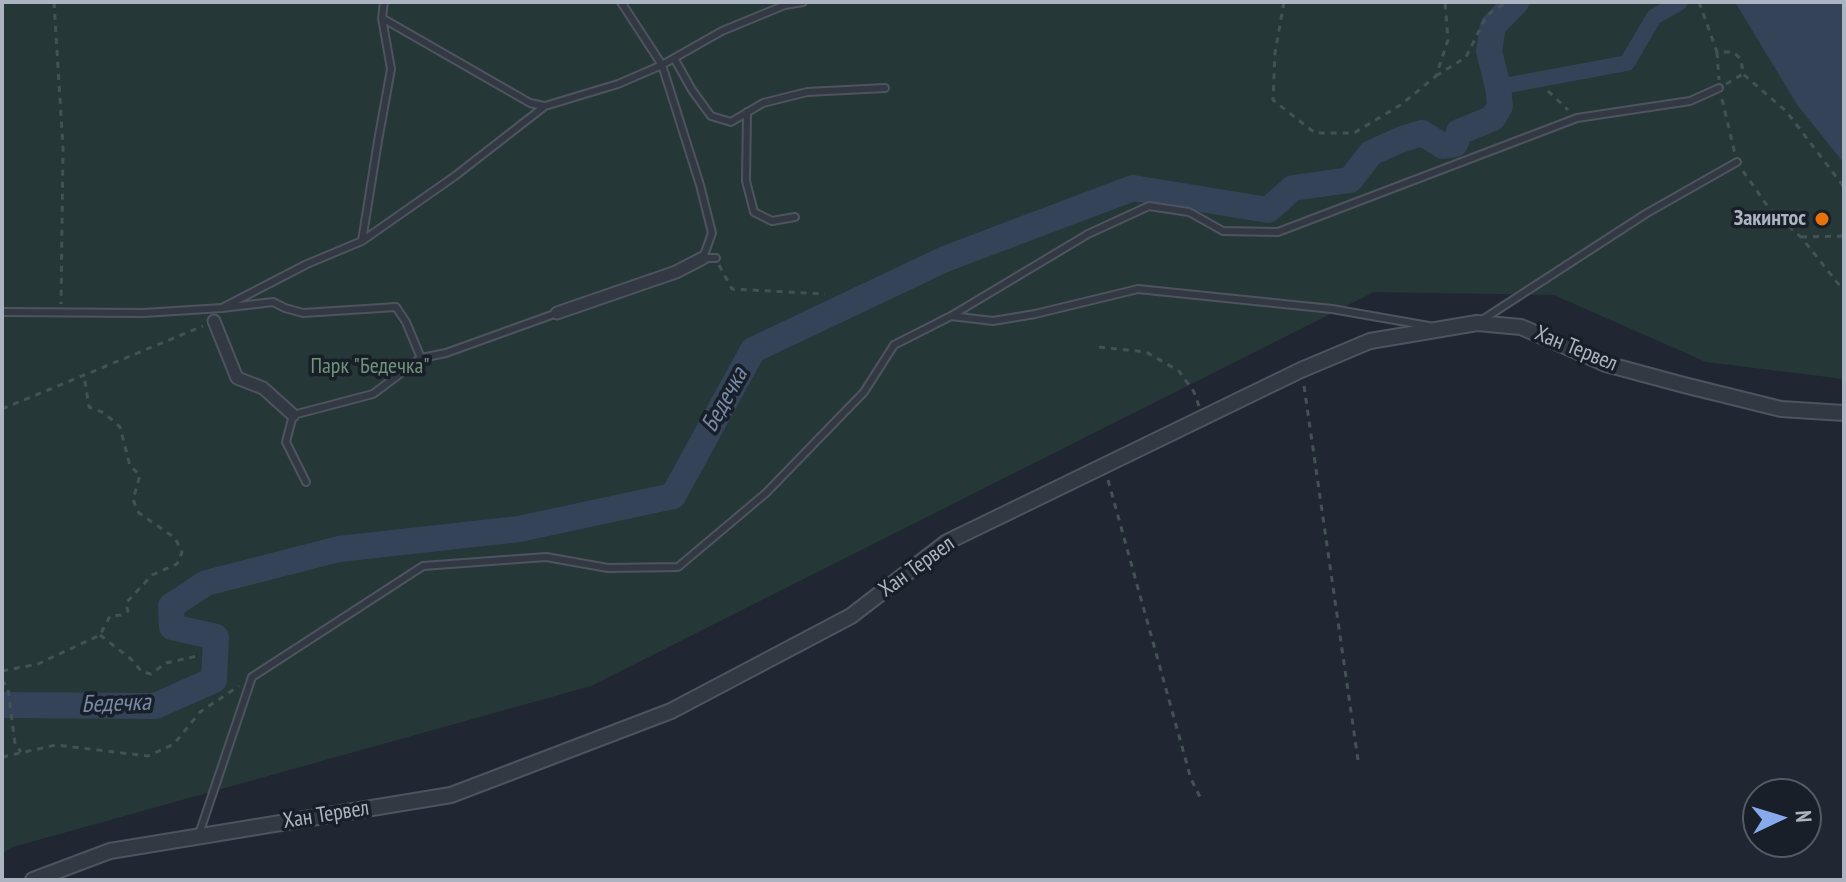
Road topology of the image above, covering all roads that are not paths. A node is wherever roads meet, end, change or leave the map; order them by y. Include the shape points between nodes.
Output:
1 (384, 2) edge
2 (621, 2) edge
3 (803, 2) edge
4 (382, 18) junction
5 (674, 58) junction
6 (662, 65) junction
7 (885, 88) dead end
8 (1719, 88) road end
9 (545, 106) junction
10 (747, 112) junction
11 (1737, 162) road end
12 (795, 217) dead end
13 (362, 241) junction
14 (710, 258) joint
15 (222, 308) junction
16 (2, 312) edge
17 (557, 313) joint
18 (951, 316) junction
19 (214, 321) road end
20 (1477, 323) junction
21 (1443, 328) junction
22 (421, 358) junction
23 (1844, 413) edge
24 (293, 415) junction
25 (306, 482) dead end
26 (199, 835) junction
27 (33, 880) edge

1 - 4 lane
2 - 6 lane
3 - 5 lane via 722,31
4 - 9 lane via 530,103
4 - 13 lane via 391,69
5 - 6 lane
5 - 10 lane via 711,116 731,122
6 - 9 lane
6 - 14 lane via 712,233
7 - 10 lane via 807,92
8 - 18 lane via 1690,101 1577,118 1278,232 1223,231 1189,212 1149,206 1088,234
9 - 13 lane
10 - 12 lane via 746,181 754,212 772,221
11 - 20 lane via 1647,213
13 - 15 lane
14 - 17 street
15 - 16 lane
15 - 22 lane via 273,302 303,313 396,307
17 - 22 lane
18 - 21 lane via 993,321 1138,289 1332,309
18 - 26 lane via 894,345 864,392 766,493 678,567 608,568 546,557 423,566 252,677
19 - 24 street via 237,378 263,388
20 - 21 street, Хан Тервел
20 - 23 street, Хан Тервел via 1521,327 1606,364 1767,406
21 - 26 street, Хан Тервел via 1370,341 1301,370 947,542 851,616 671,711 451,795
22 - 24 lane via 373,394
24 - 25 lane via 286,442
26 - 27 street, Хан Тервел via 110,851

